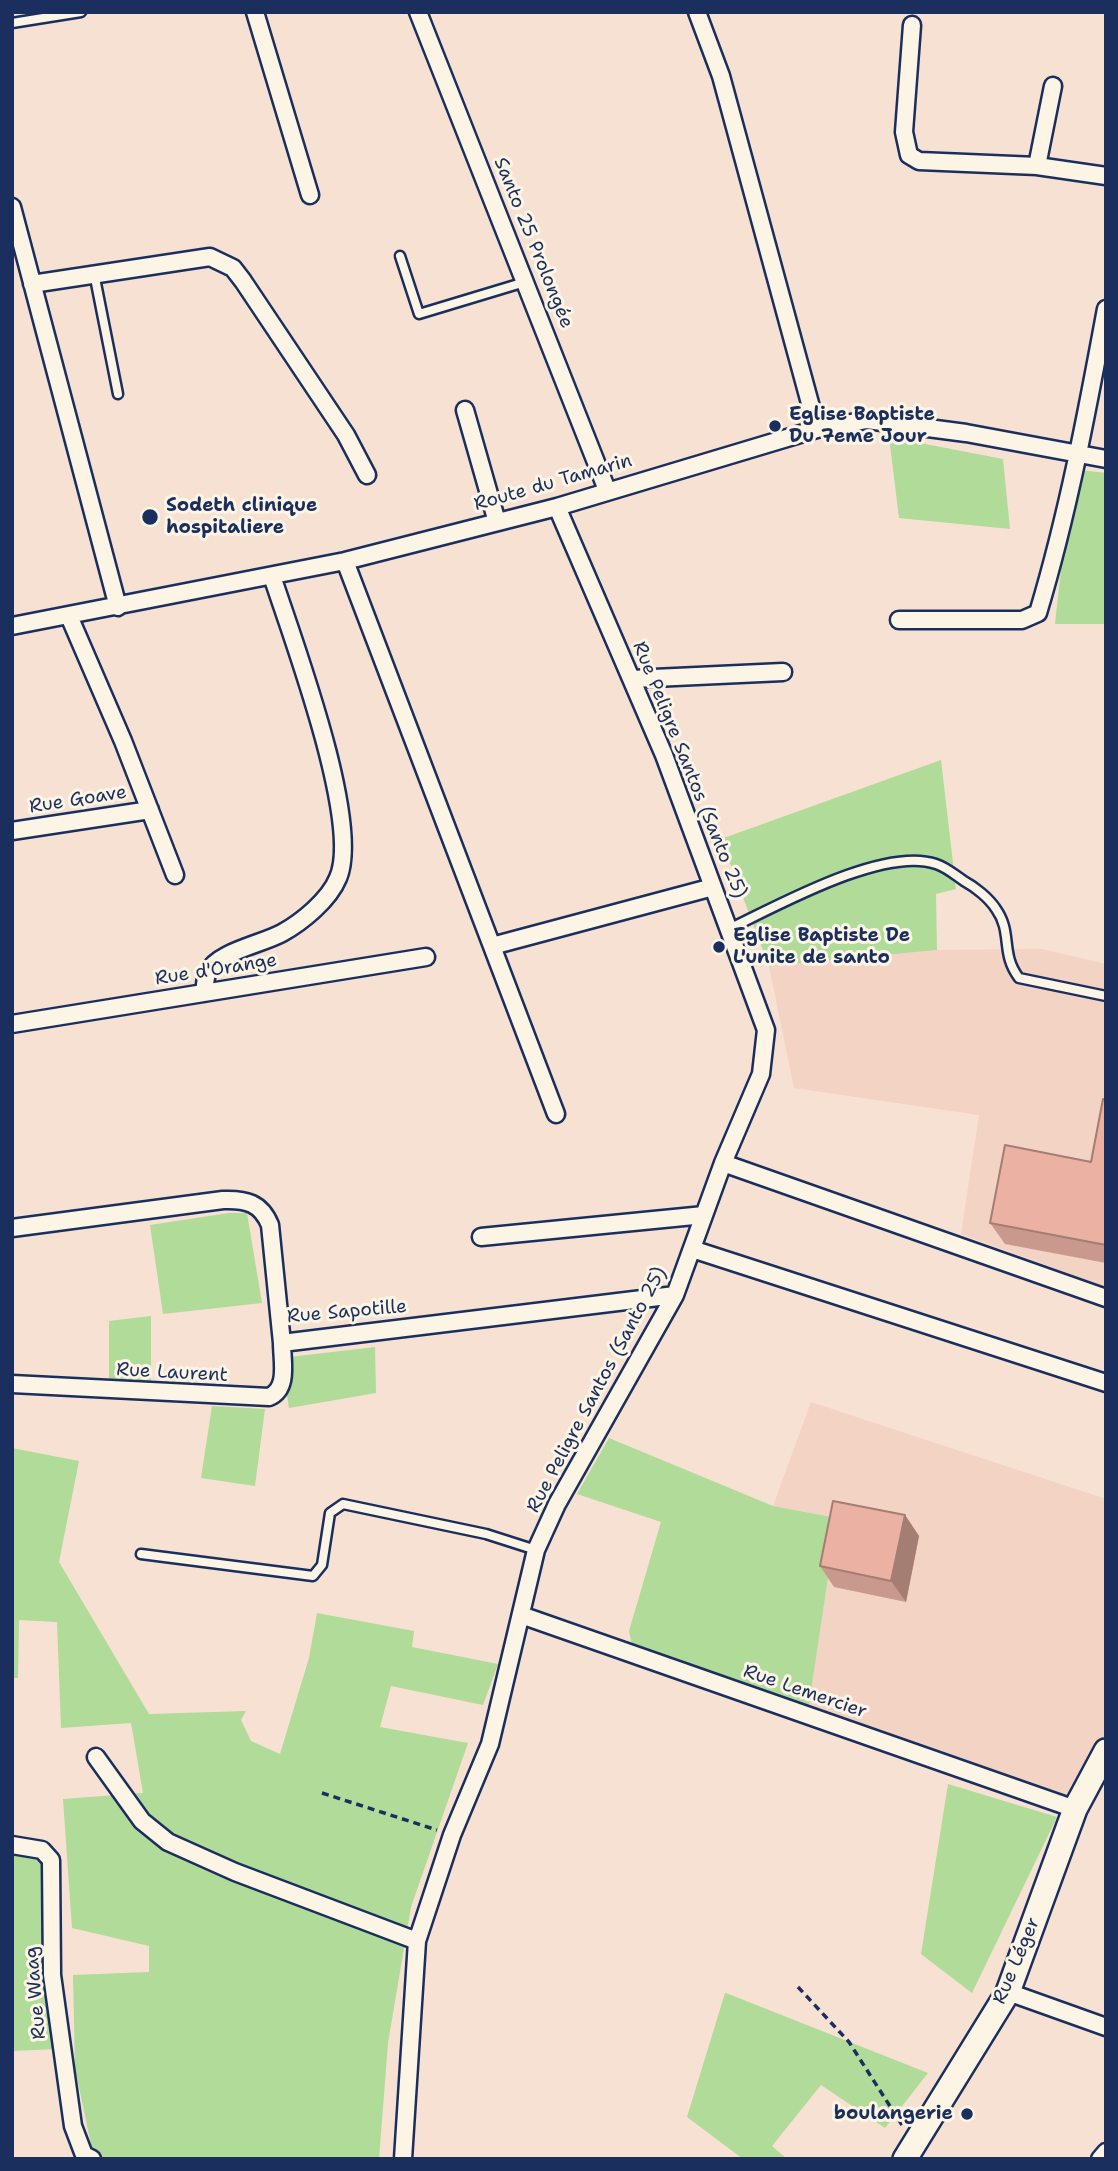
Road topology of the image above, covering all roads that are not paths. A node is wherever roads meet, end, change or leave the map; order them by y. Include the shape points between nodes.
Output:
1 (81, 12) edge
2 (255, 12) edge
3 (418, 12) edge
4 (697, 12) edge
5 (12, 23) edge
6 (912, 25) dead end
7 (1053, 86) dead end
8 (1037, 166) junction
9 (1106, 176) edge
10 (310, 195) dead end
11 (12, 207) edge
12 (400, 256) dead end
13 (94, 273) junction
14 (527, 282) junction
15 (32, 284) junction
16 (1106, 309) edge
17 (118, 394) dead end
18 (465, 410) dead end
19 (817, 429) junction
20 (1079, 455) junction
21 (1106, 459) edge
22 (367, 475) dead end
23 (607, 490) junction
24 (557, 507) junction
25 (498, 522) junction
26 (345, 561) junction
27 (272, 576) junction
28 (118, 607) junction
29 (69, 616) junction
30 (899, 620) dead end
31 (13, 623) edge
32 (783, 673) dead end
33 (632, 680) junction
34 (150, 810) junction
35 (12, 831) edge
36 (175, 875) dead end
37 (713, 887) junction
38 (729, 929) junction
39 (492, 946) junction
40 (426, 957) dead end
41 (204, 993) junction
42 (1106, 996) edge
43 (12, 1024) edge
44 (556, 1114) dead end
45 (723, 1163) junction
46 (704, 1215) junction
47 (12, 1228) edge
48 (481, 1237) dead end
49 (692, 1249) junction
50 (675, 1295) junction
51 (1106, 1298) edge
52 (282, 1343) junction
53 (1106, 1383) edge
54 (12, 1384) edge
55 (536, 1550) junction
56 (141, 1554) dead end
57 (521, 1615) junction
58 (1106, 1751) edge
59 (96, 1758) dead end
60 (1074, 1809) junction
61 (12, 1845) edge
62 (418, 1941) junction
63 (1008, 1992) junction
64 (1106, 2027) edge
65 (910, 2152) edge
66 (1106, 2152) edge
67 (92, 2159) edge
68 (403, 2159) edge
69 (1100, 2159) edge

1 - 5 lane
2 - 10 street
3 - 14 street, Santo 25 Prolongée
4 - 19 street via 721,76
6 - 8 street via 904,132 909,155 919,161
7 - 8 street
8 - 9 street
11 - 15 street
12 - 14 lane via 419,314
13 - 15 street
13 - 17 lane
13 - 22 street via 210,257 233,268 346,435
14 - 23 street, Santo 25 Prolongée
15 - 28 street
16 - 20 street
18 - 25 street
19 - 20 street, Route du Tamarin via 867,420
19 - 23 street, Route du Tamarin
20 - 21 street, Route du Tamarin
20 - 30 street via 1038,613 1022,620
23 - 24 street, Route du Tamarin
24 - 25 street, Route du Tamarin
24 - 33 street, Rue Peligre Santos (Santo 25)
25 - 26 street, Route du Tamarin
26 - 27 street, Route du Tamarin
26 - 39 street
27 - 28 street, Route du Tamarin
27 - 41 street via 313,699 344,826 344,856 338,880 309,914 281,933 219,960 208,972
28 - 29 street, Route du Tamarin
29 - 31 street, Route du Tamarin
29 - 34 street
32 - 33 street
33 - 37 street, Rue Peligre Santos (Santo 25)
34 - 35 street, Rue Goave
34 - 36 street
37 - 38 street, Rue Peligre Santos (Santo 25)
37 - 39 street
38 - 42 lane via 851,873 901,863 936,863 973,886 996,908 1006,928 1007,963 1018,978
38 - 45 street, Rue Peligre Santos (Santo 25) via 766,1039 761,1074
39 - 44 street
40 - 41 street, Rue d'Orange
41 - 43 street, Rue d'Orange
45 - 46 street, Rue Peligre Santos (Santo 25)
45 - 51 street
46 - 48 street
46 - 49 street, Rue Peligre Santos (Santo 25)
47 - 52 street, Rue Sapotille via 223,1200 256,1204 270,1225
49 - 50 street, Rue Peligre Santos (Santo 25)
49 - 53 street
50 - 52 street, Rue Sapotille
50 - 55 street, Rue Peligre Santos (Santo 25)
52 - 54 street, Rue Laurent via 282,1385 269,1397
55 - 56 lane via 486,1534 343,1504 330,1513 322,1565 313,1576
55 - 57 street, Rue Peligre Santos (Santo 25)
57 - 60 street, Rue Lemercier
57 - 62 street, Rue Peligre Santos (Santo 25) via 490,1744 452,1835
58 - 60 street, Rue Léger
59 - 62 street via 142,1821 168,1842
60 - 63 street, Rue Léger
61 - 67 street, Rue Waag via 42,1850 51,1860 52,1975 73,2126 84,2155
62 - 68 street, Rue Peligre Santos (Santo 25)
63 - 64 street
63 - 65 street, Rue Léger
66 - 69 street

